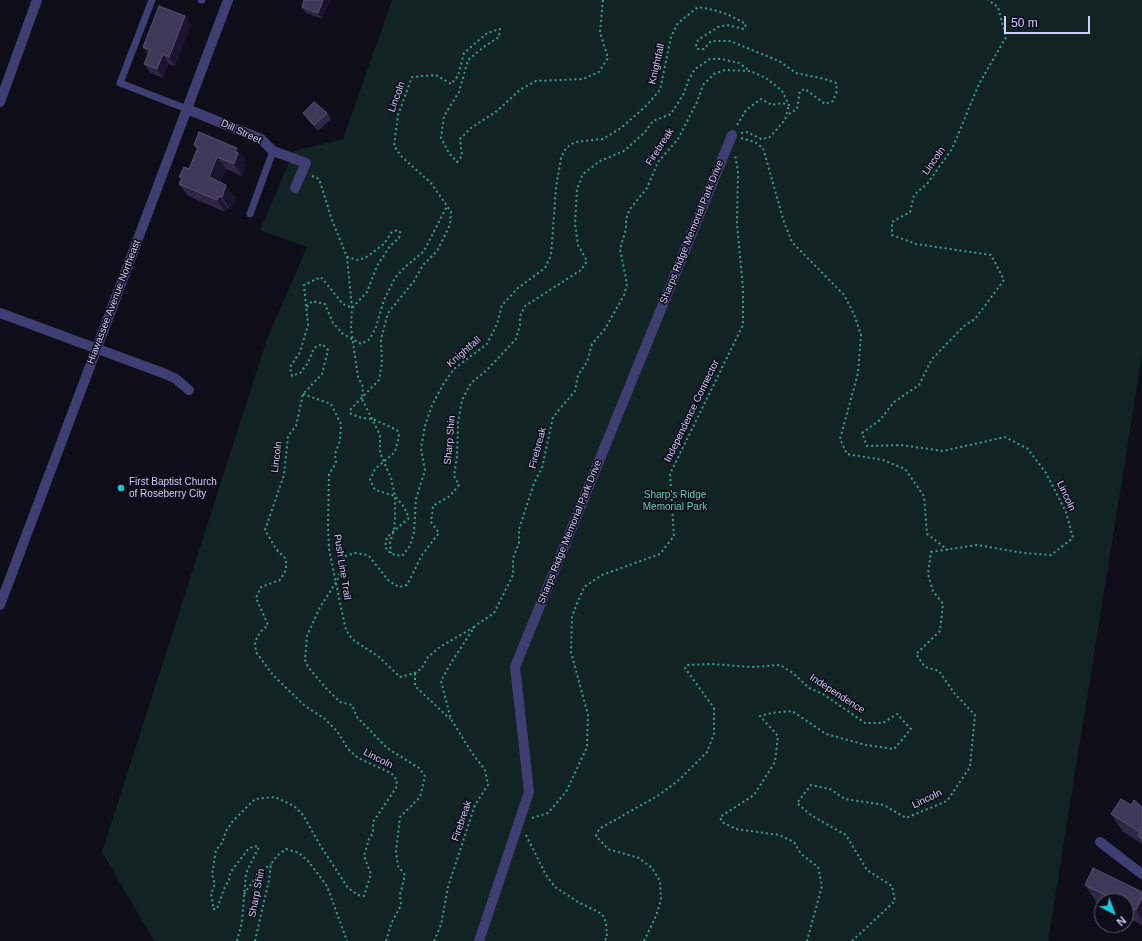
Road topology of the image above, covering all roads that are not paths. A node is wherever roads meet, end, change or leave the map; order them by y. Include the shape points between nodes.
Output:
1 (37, 0) edge
2 (152, 0) edge
3 (228, 0) edge
4 (0, 102) edge
5 (187, 109) junction
6 (732, 135) road end
7 (273, 151) junction
8 (295, 188) dead end
9 (250, 214) dead end
10 (0, 313) edge
11 (96, 350) junction
12 (189, 390) dead end
13 (0, 605) edge
14 (1100, 842) dead end
15 (1142, 874) edge
16 (479, 941) edge

1 - 4 street
2 - 5 lane via 120,83
3 - 5 street, Hiawassee Avenue Northeast
5 - 7 street, Dill Street via 261,139
5 - 11 street, Hiawassee Avenue Northeast
6 - 16 street, Sharps Ridge Memorial Park Drive via 515,667 529,792
7 - 8 street, Dill Street via 306,163
7 - 9 lane
10 - 11 street
11 - 12 street via 163,373 176,379
11 - 13 street, Hiawassee Avenue Northeast
14 - 15 street

